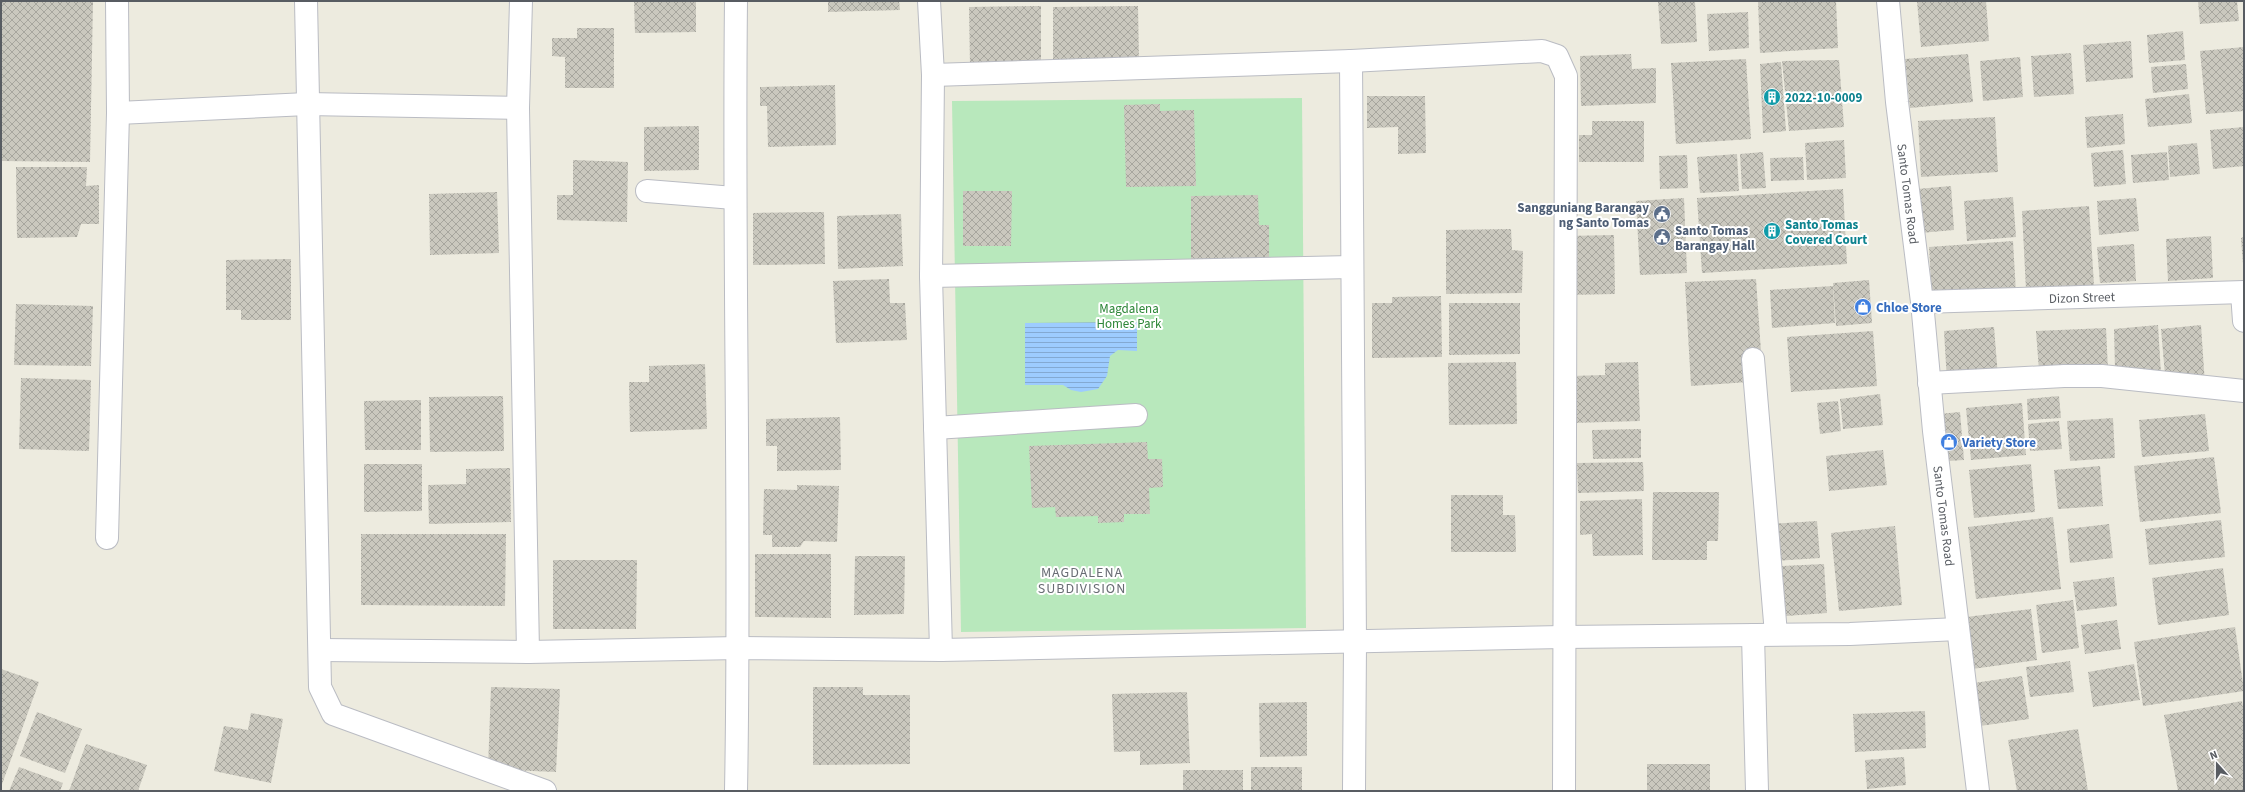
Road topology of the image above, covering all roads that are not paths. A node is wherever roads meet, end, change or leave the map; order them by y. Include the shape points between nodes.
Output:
1 (117, 1) edge
2 (306, 1) edge
3 (520, 1) edge
4 (736, 1) edge
5 (929, 1) edge
6 (1888, 1) edge
7 (1351, 61) junction
8 (933, 75) junction
9 (307, 104) junction
10 (518, 108) junction
11 (118, 113) junction
12 (647, 191) dead end
13 (734, 198) junction
14 (1352, 267) junction
15 (931, 276) junction
16 (2243, 292) edge
17 (1922, 302) junction
18 (2244, 320) edge
19 (1753, 359) dead end
20 (1930, 383) junction
21 (2244, 391) edge
22 (1136, 415) dead end
23 (935, 428) junction
24 (107, 538) dead end
25 (1958, 628) junction
26 (1776, 634) junction
27 (1753, 635) junction
28 (1564, 637) junction
29 (1355, 643) junction
30 (739, 648) junction
31 (320, 650) junction
32 (941, 650) junction
33 (528, 652) junction
34 (545, 791) edge
35 (736, 791) edge
36 (1354, 791) edge
37 (1564, 791) edge
38 (1757, 791) edge
39 (1978, 791) edge

1 - 11 street
2 - 9 street
3 - 10 street
4 - 13 street
5 - 8 street
6 - 17 street, Santo Tomas Road via 1897,102
7 - 8 street
7 - 14 street
7 - 28 street via 1542,51 1557,56 1566,76
8 - 15 street
9 - 10 street
9 - 11 street
9 - 31 street
10 - 33 street
11 - 24 street
12 - 13 street
13 - 30 street
14 - 15 street
14 - 29 street
15 - 23 street
16 - 17 street, Dizon Street
16 - 18 street, Dizon Street
17 - 20 street, Santo Tomas Road
19 - 26 street
20 - 21 street via 2102,376
20 - 25 street, Santo Tomas Road
22 - 23 street
23 - 32 street
25 - 26 street via 1850,634
25 - 39 street, Santo Tomas Road
26 - 27 street
27 - 28 street
27 - 38 street
28 - 29 street
28 - 37 street
29 - 32 street
29 - 36 street
30 - 32 street
30 - 33 street
30 - 35 street
31 - 33 street
31 - 34 street via 320,687 333,714

